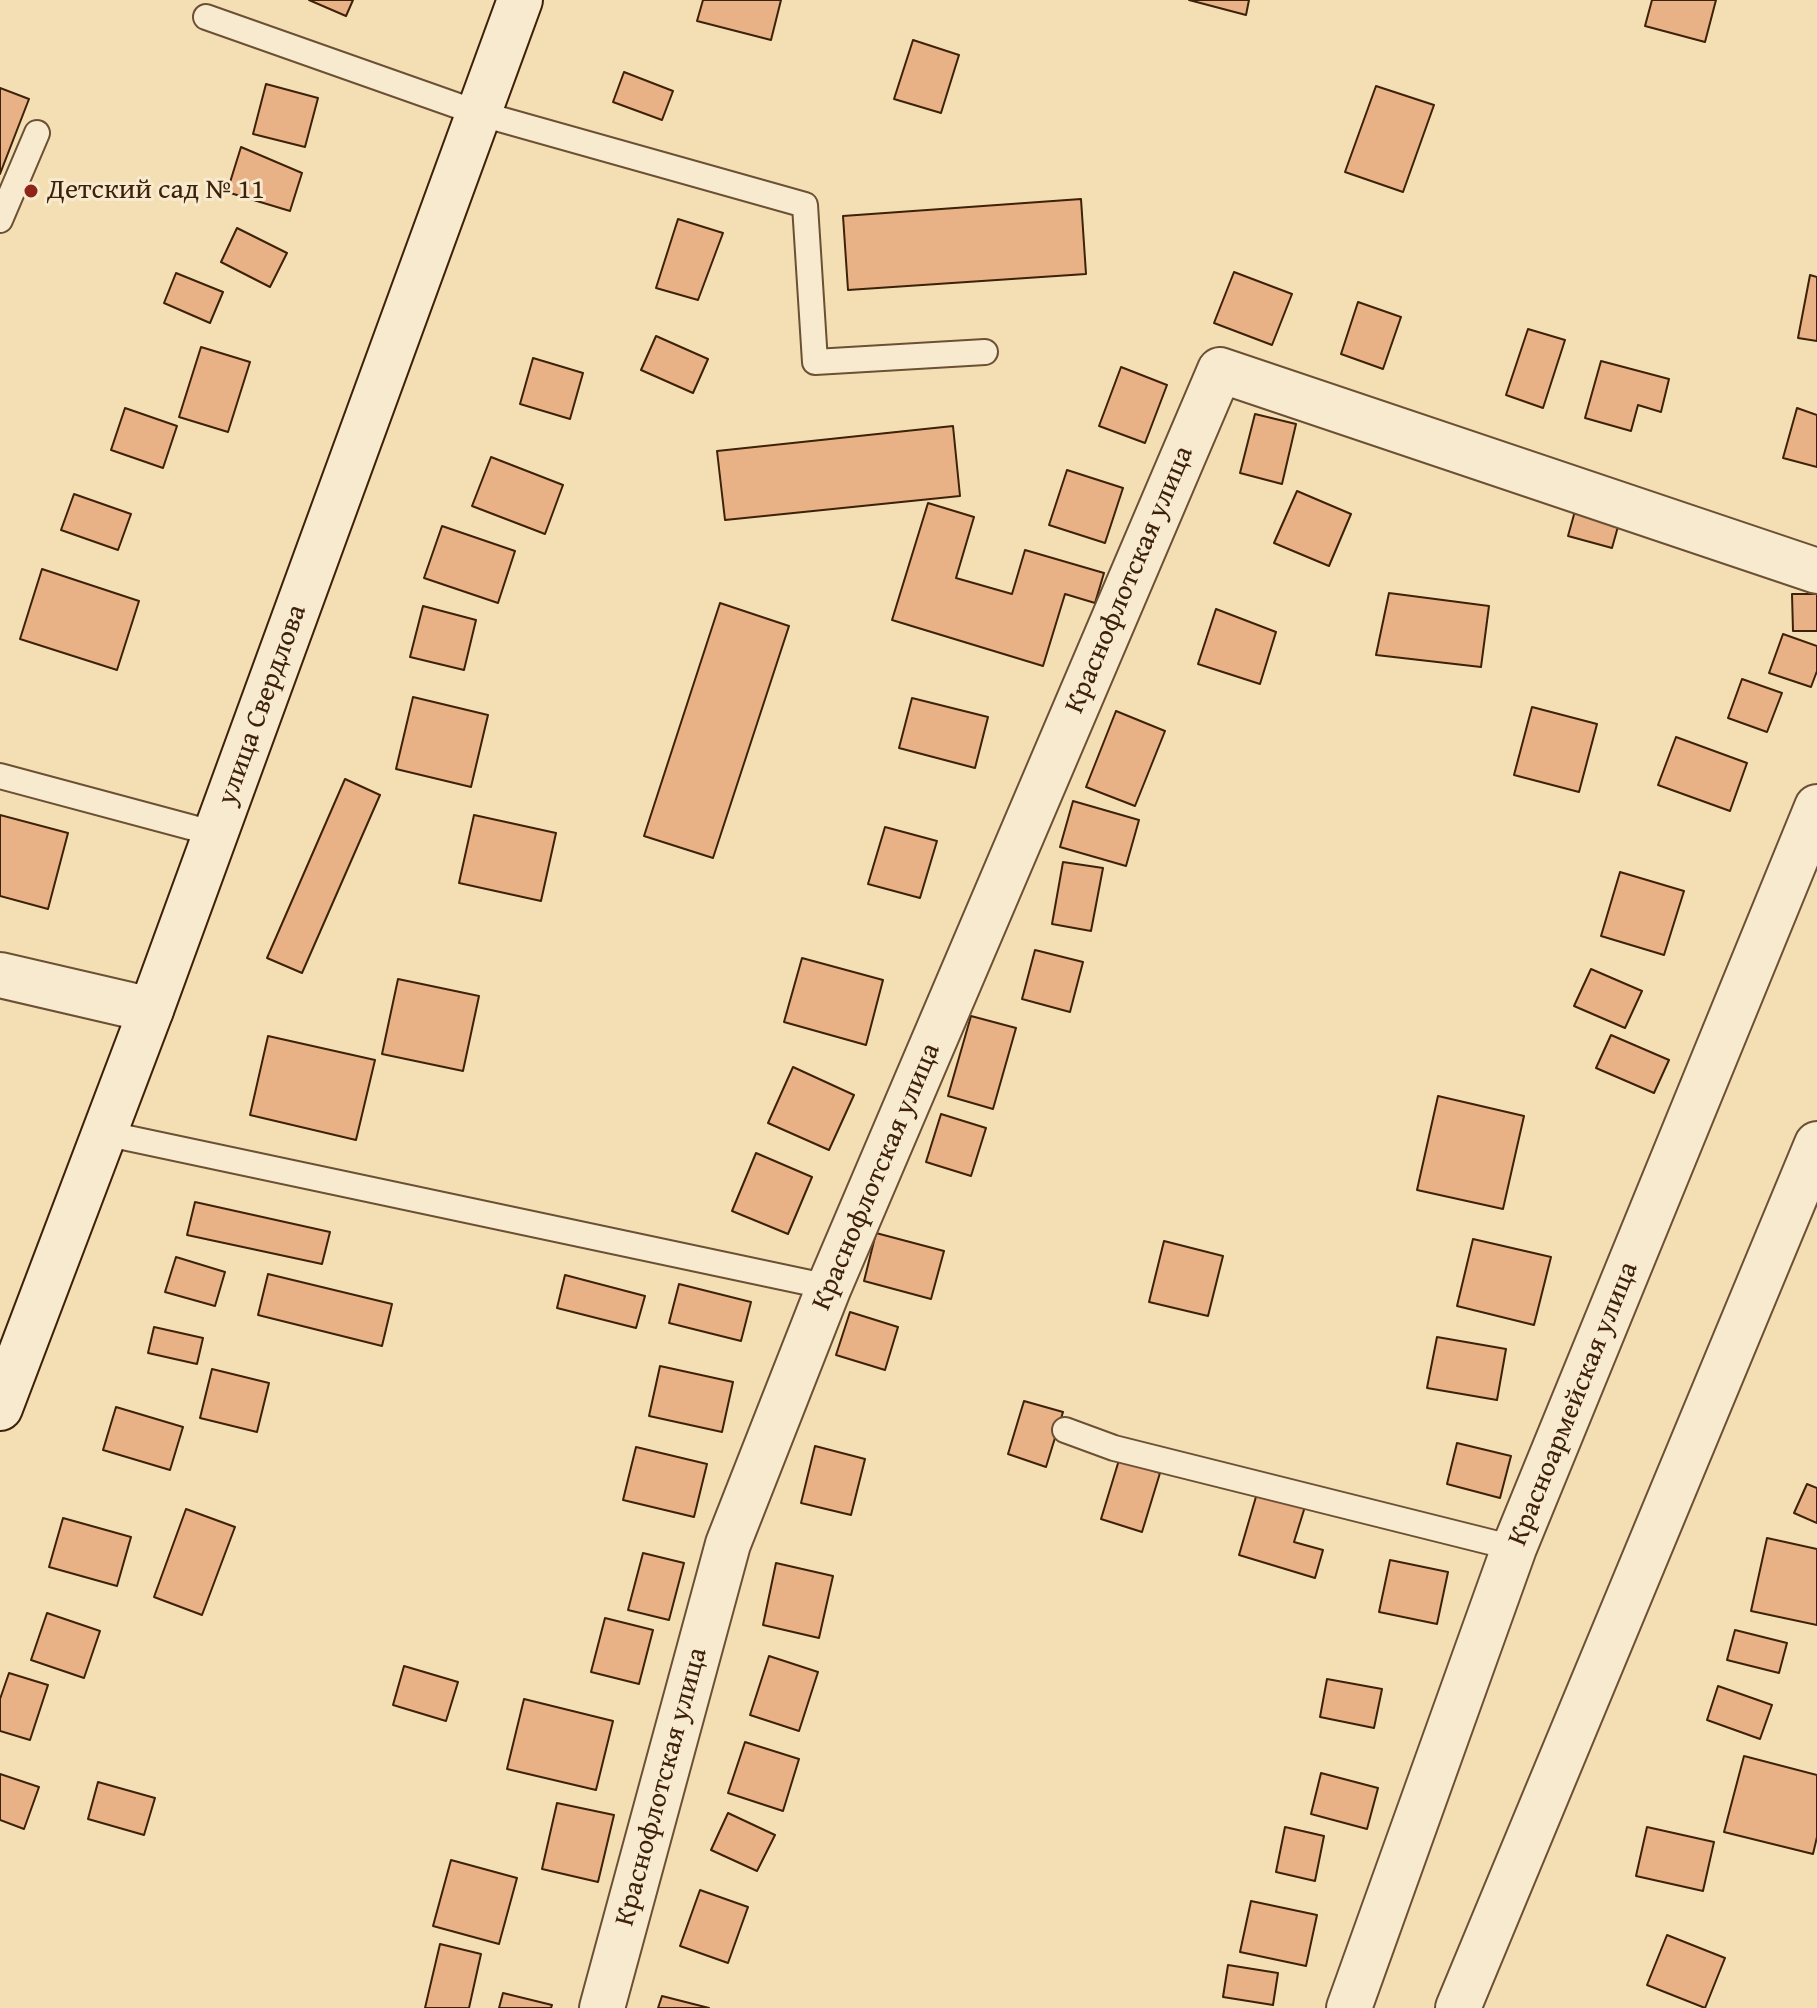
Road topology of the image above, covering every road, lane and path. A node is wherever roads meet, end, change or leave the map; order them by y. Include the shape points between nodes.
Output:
1 (520, 0) edge
2 (206, 17) dead end
3 (478, 113) junction
4 (37, 133) dead end
5 (0, 220) edge
6 (985, 352) dead end
7 (1817, 571) edge
8 (0, 776) edge
9 (1817, 807) edge
10 (216, 834) junction
11 (0, 975) edge
12 (151, 1010) junction
13 (104, 1133) junction
14 (1817, 1144) edge
15 (829, 1287) junction
16 (0, 1408) edge
17 (1065, 1430) dead end
18 (1514, 1548) junction
19 (602, 2008) edge
20 (1349, 2008) edge
21 (1458, 2008) edge

1 - 3 street, улица Свердлова
2 - 3 lane
3 - 6 lane via 805,205 815,362
3 - 10 street, улица Свердлова
4 - 5 lane
7 - 15 street, Краснофлотская улица via 1220,370
8 - 10 lane
9 - 18 street, Красноармейская улица
10 - 12 street, улица Свердлова
11 - 12 street
12 - 13 street, улица Свердлова
13 - 15 lane
13 - 16 street, улица Свердлова
14 - 21 street
15 - 19 street, Краснофлотская улица via 728,1544
17 - 18 lane via 1114,1448
18 - 20 street, Красноармейская улица

